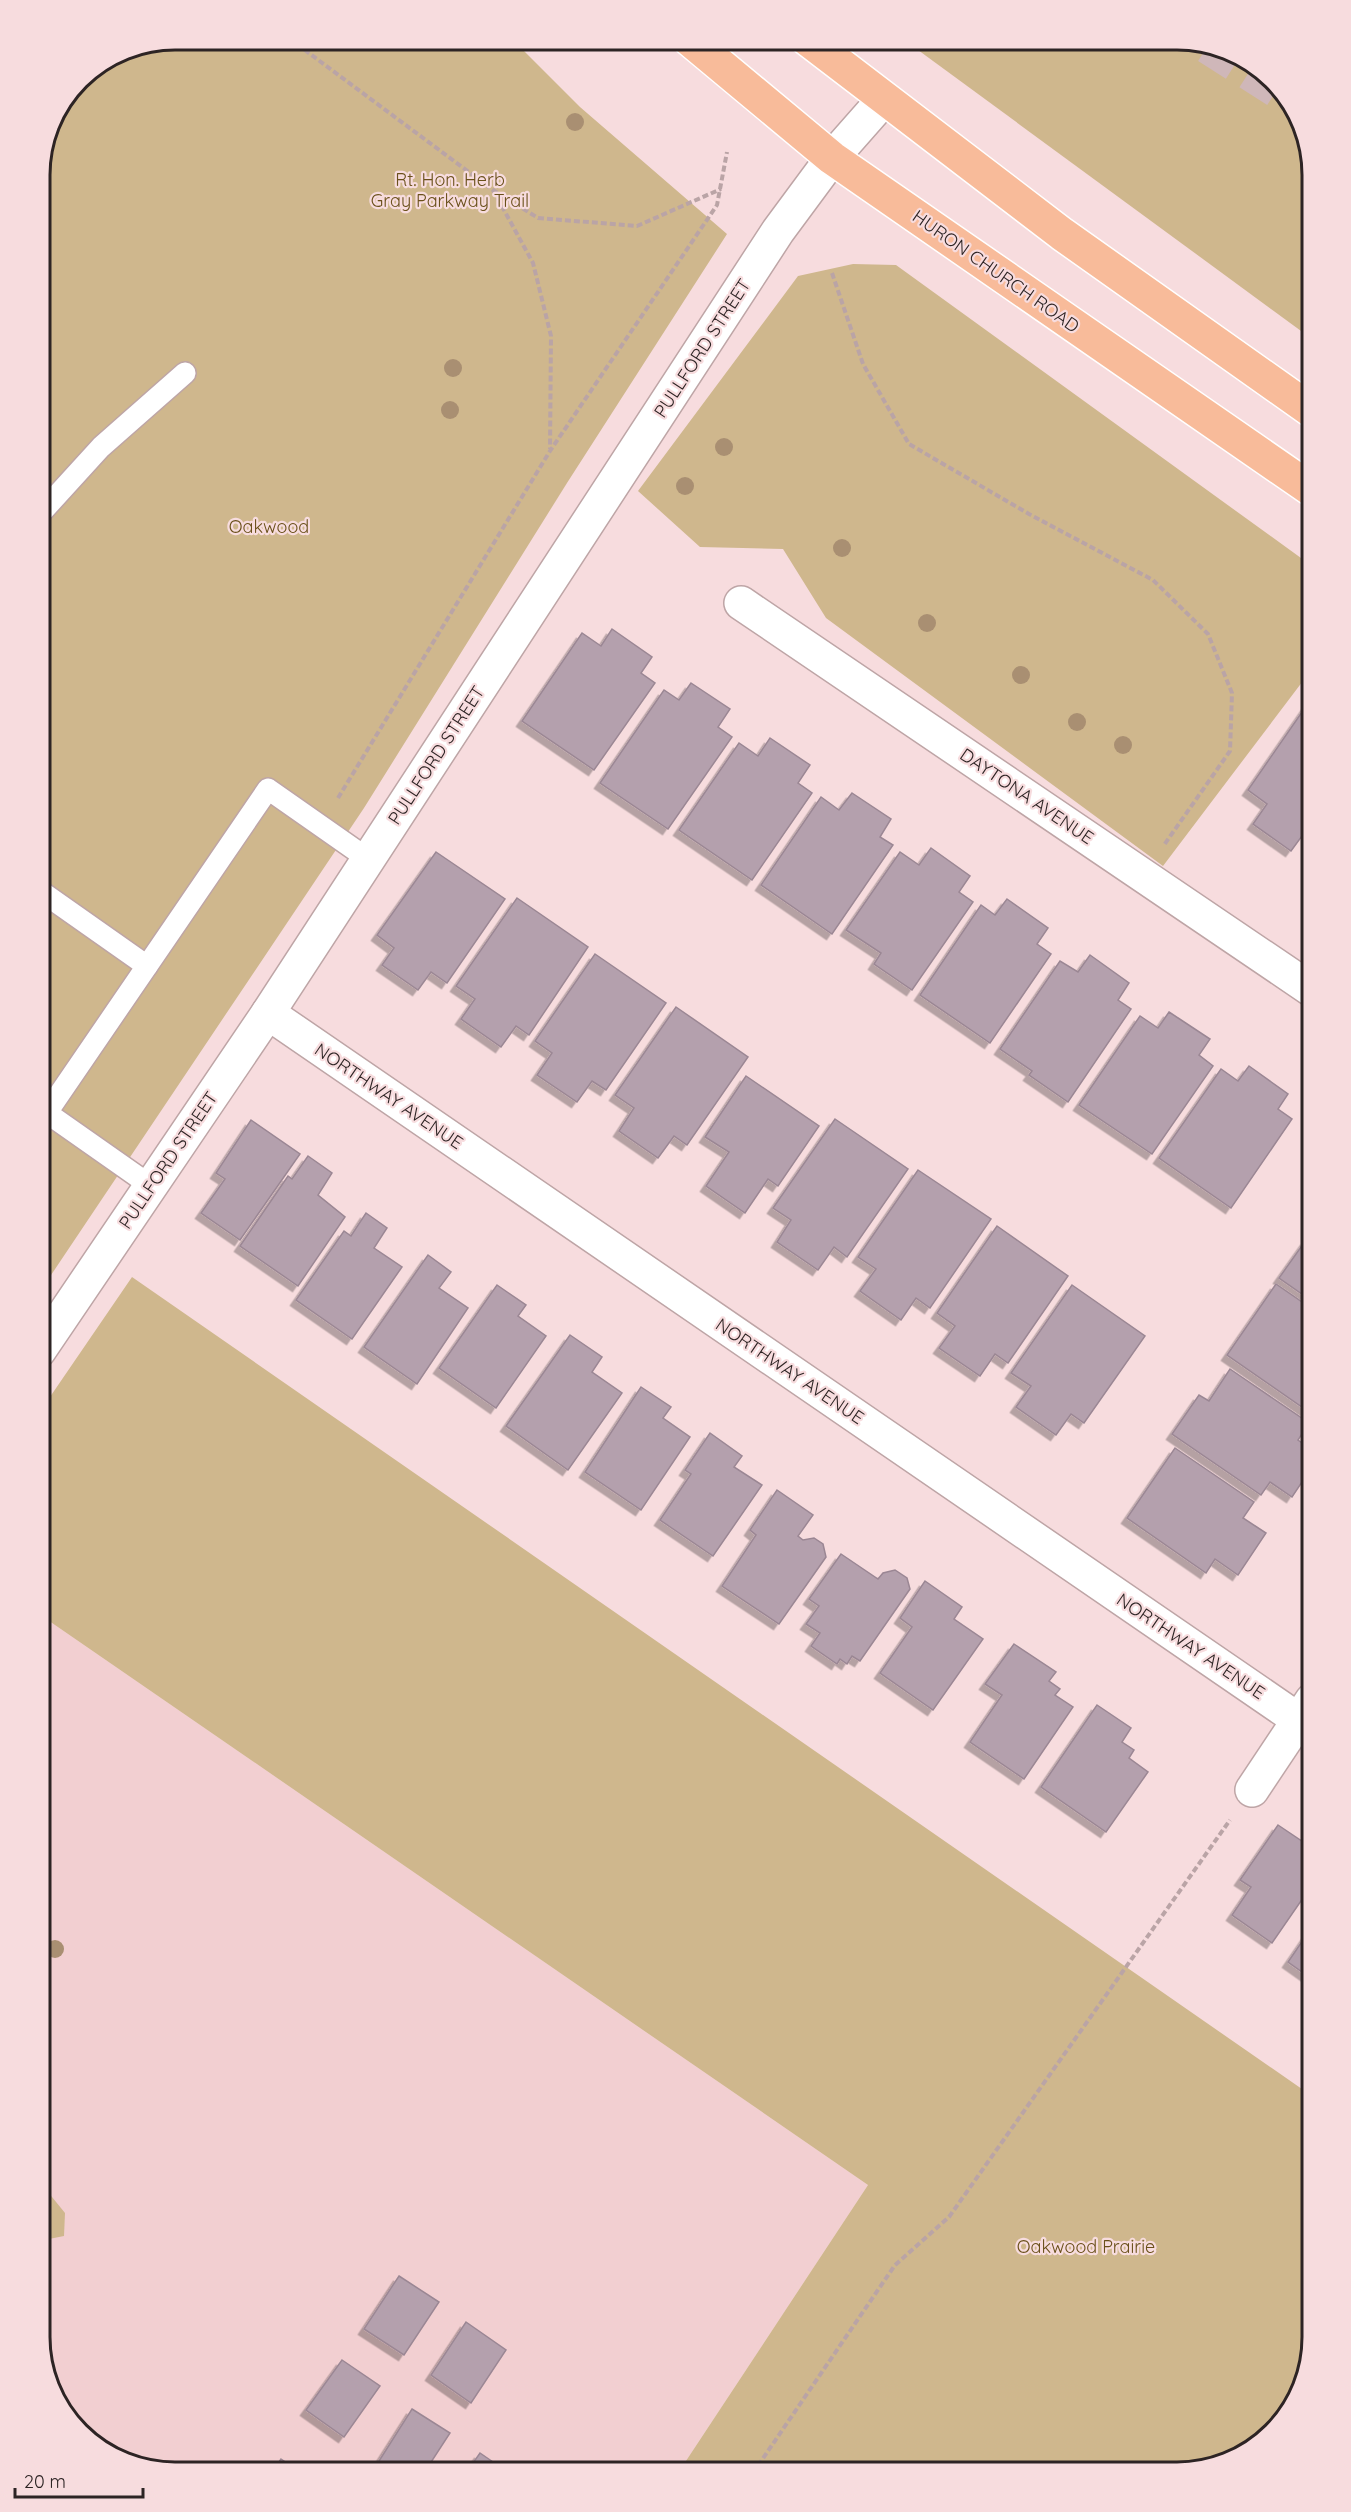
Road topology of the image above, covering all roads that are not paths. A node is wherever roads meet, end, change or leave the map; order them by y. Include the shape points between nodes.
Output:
1 (702, 50) edge
2 (821, 50) edge
3 (884, 99) junction
4 (832, 158) junction
5 (184, 373) dead end
6 (1302, 404) edge
7 (1302, 483) edge
8 (50, 503) edge
9 (741, 603) dead end
10 (368, 859) junction
11 (50, 898) edge
12 (147, 966) junction
13 (1302, 983) edge
14 (268, 1013) junction
15 (50, 1109) edge
16 (50, 1123) edge
17 (151, 1186) junction
18 (50, 1335) edge
19 (1302, 1712) edge
20 (1302, 1724) edge
21 (1252, 1790) road end

1 - 4 main road, HURON CHURCH ROAD
2 - 3 main road
3 - 4 street, PULLFORD STREET
3 - 6 main road via 1062,234
4 - 7 main road, HURON CHURCH ROAD
4 - 10 street, PULLFORD STREET via 778,231
5 - 8 lane via 101,447
9 - 13 street, DAYTONA AVENUE
10 - 12 lane via 268,789
10 - 14 street, PULLFORD STREET
11 - 12 lane
12 - 15 lane
14 - 17 street, PULLFORD STREET
14 - 19 street, NORTHWAY AVENUE
16 - 17 lane
17 - 18 street, PULLFORD STREET
20 - 21 street

